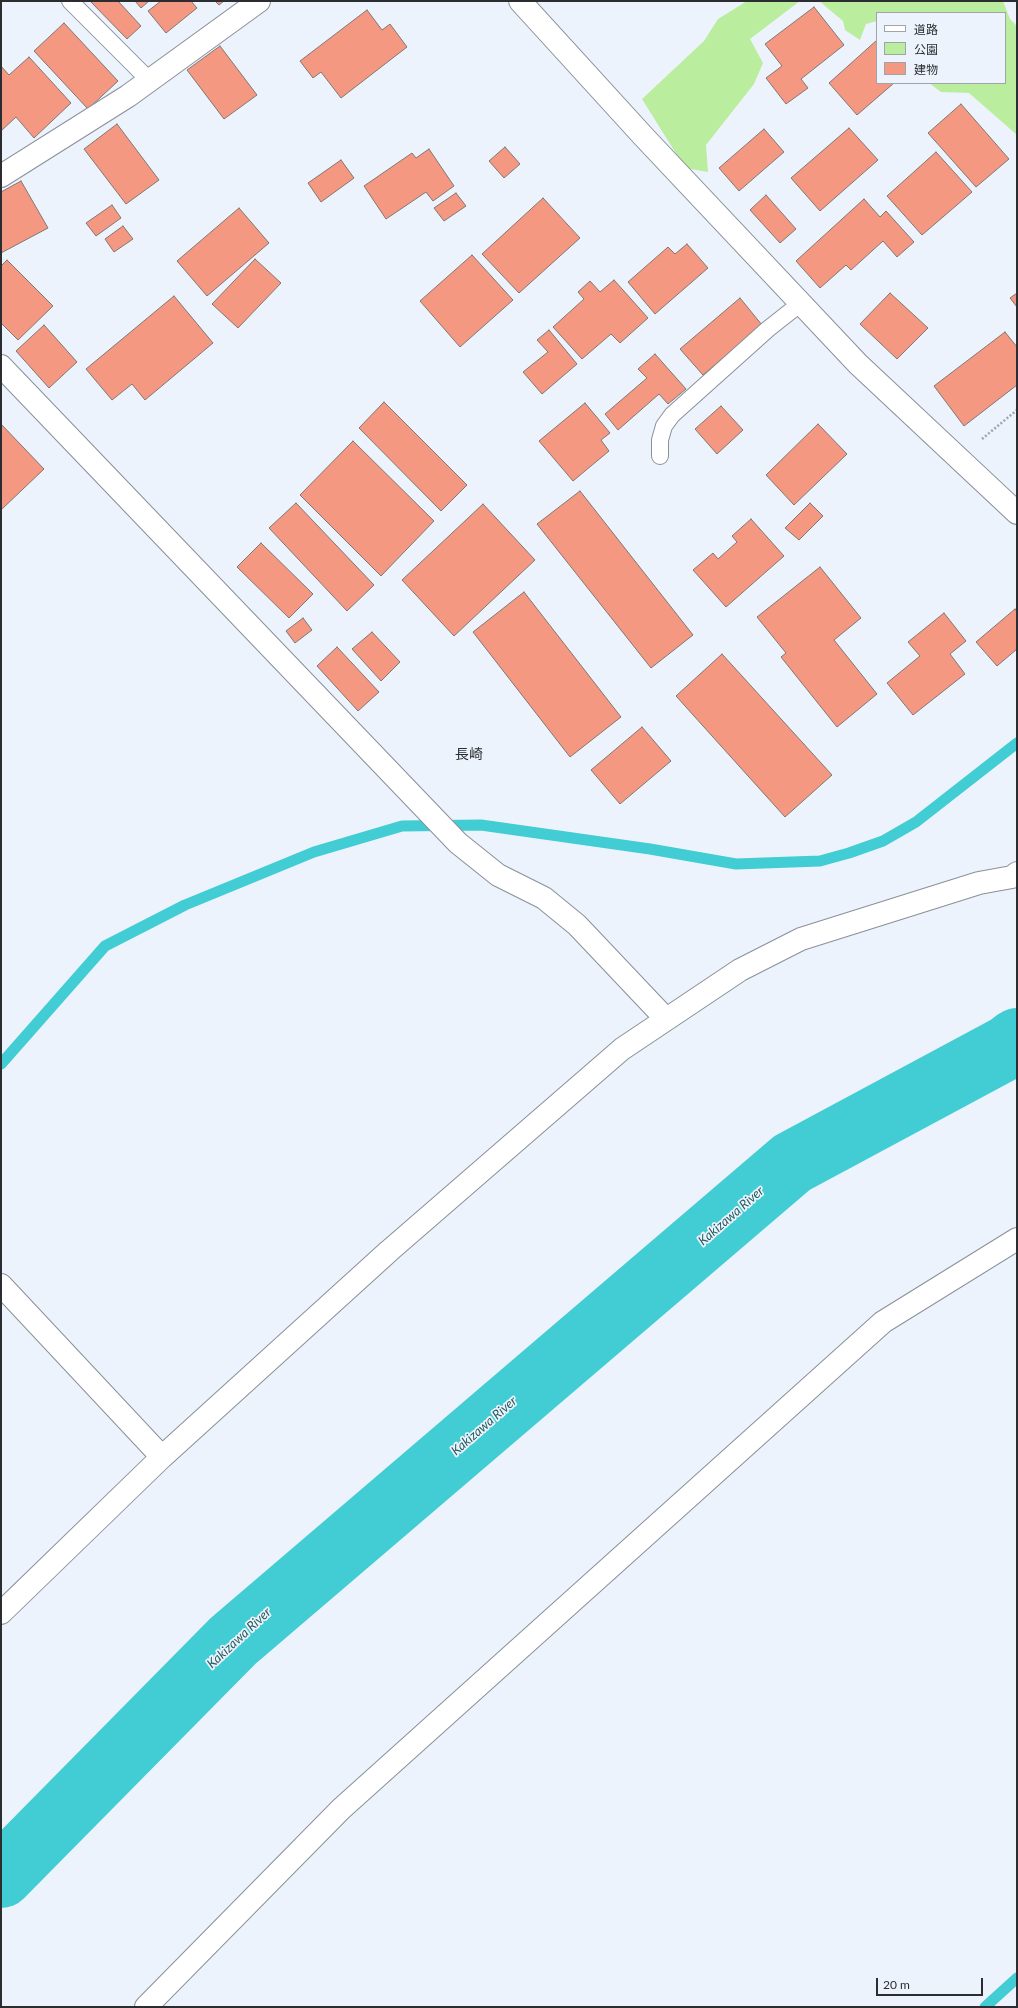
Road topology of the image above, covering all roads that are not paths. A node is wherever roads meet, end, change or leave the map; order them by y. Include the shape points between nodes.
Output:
1 (70, 1) edge
2 (259, 1) edge
3 (520, 1) edge
4 (149, 80) junction
5 (1, 176) edge
6 (801, 303) junction
7 (1, 366) edge
8 (660, 456) dead end
9 (1017, 513) edge
10 (1017, 873) edge
11 (666, 1019) junction
12 (1017, 1240) edge
13 (1, 1285) edge
14 (162, 1457) junction
15 (1, 1613) edge
16 (146, 2007) edge

1 - 4 lane
2 - 4 street
3 - 6 street
4 - 5 street
6 - 8 lane via 768,329 672,415 664,426 660,440
6 - 9 street via 858,364
7 - 11 street via 458,843 498,875 544,898 577,925
10 - 11 street via 1012,877 979,883 801,939 740,970
11 - 14 street via 622,1049 389,1251
12 - 16 street via 883,1322 341,1809
13 - 14 street
14 - 15 street

